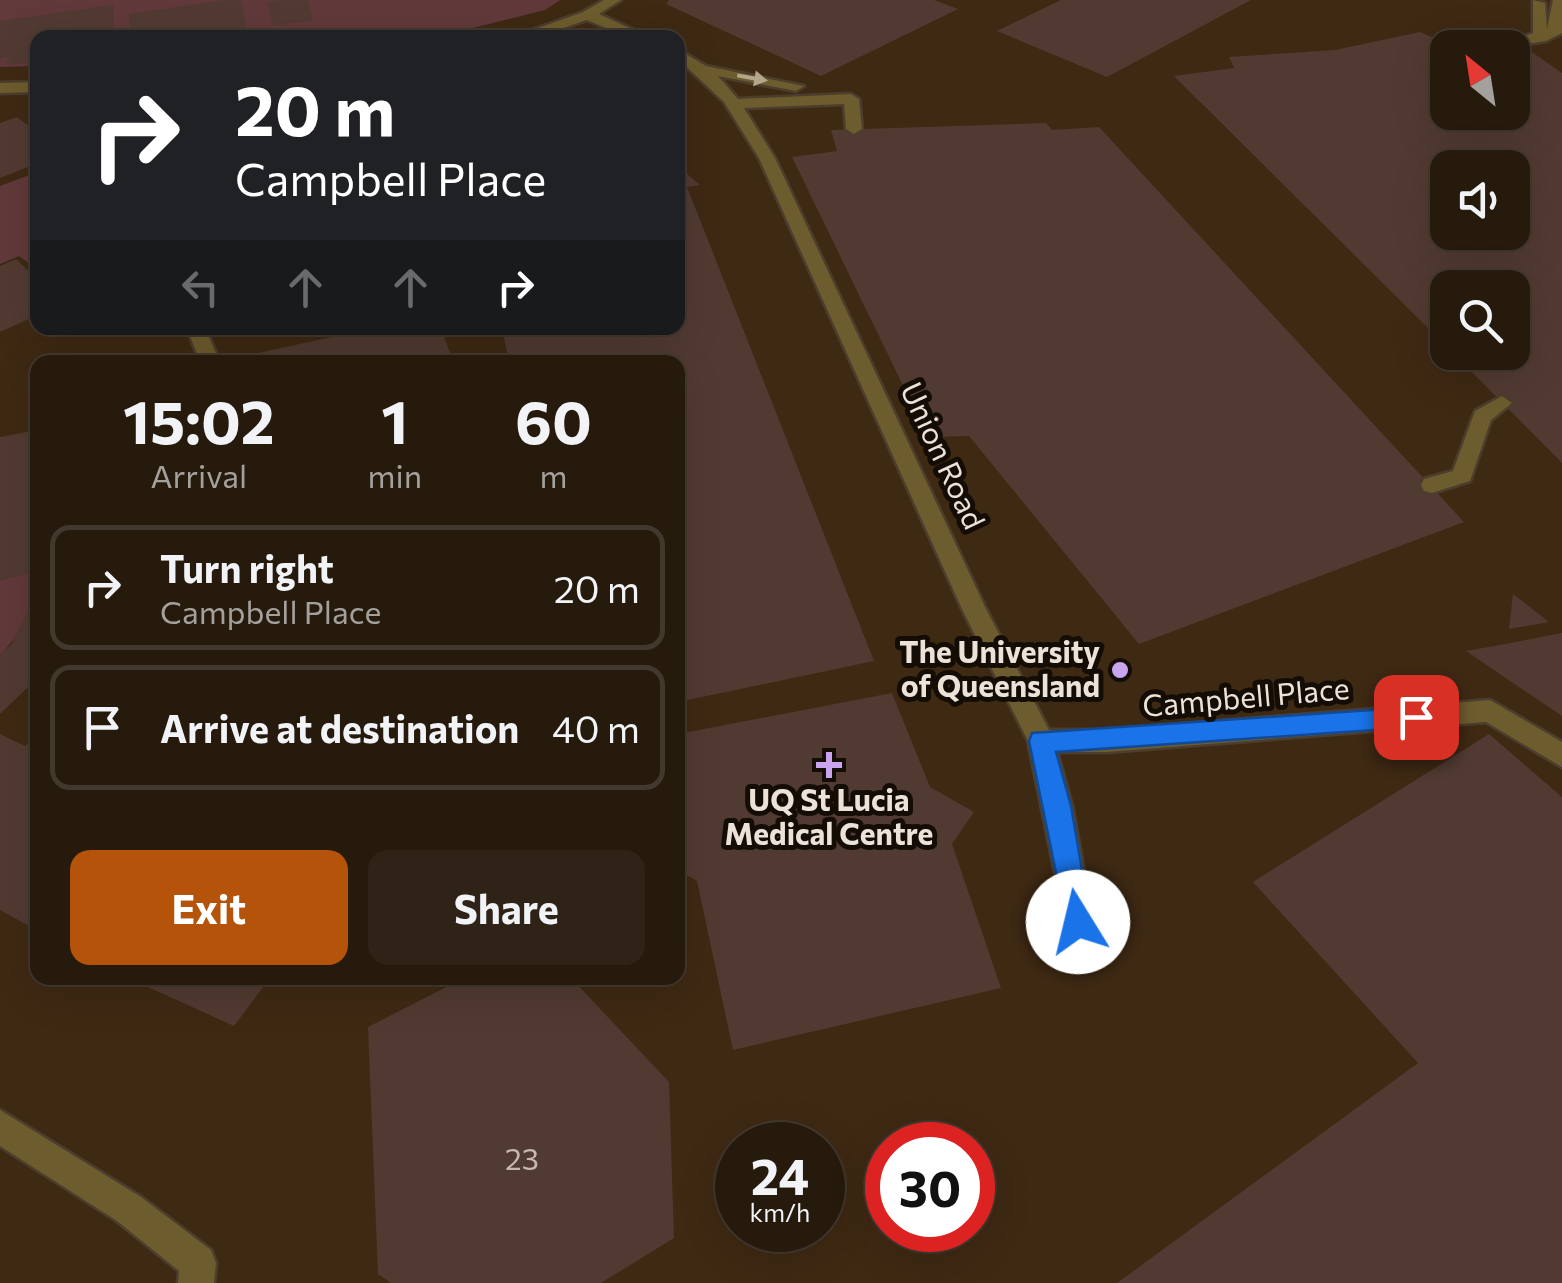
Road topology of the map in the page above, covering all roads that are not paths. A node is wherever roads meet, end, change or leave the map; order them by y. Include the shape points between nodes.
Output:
1 (614, 0) edge
2 (1560, 0) edge
3 (1538, 3) dead end
4 (588, 15) junction
5 (542, 30) edge
6 (625, 30) edge
7 (1541, 38) junction
8 (1530, 40) edge
9 (685, 56) edge
10 (707, 70) junction
11 (796, 86) dead end
12 (30, 87) edge
13 (0, 88) edge
14 (736, 104) junction
15 (854, 130) dead end
16 (1502, 402) dead end
17 (1432, 485) dead end
18 (1041, 741) junction
19 (1562, 756) edge
20 (1078, 922) dead end
21 (0, 1127) edge
22 (197, 1273) edge

1 - 4 street
2 - 7 street via 1557,30
3 - 7 street
4 - 5 street
4 - 6 street
7 - 8 street
9 - 10 street, Union Road
10 -> 11 street
10 - 14 street, Union Road
12 - 13 street
14 - 15 street via 851,99
14 - 18 street, Union Road
16 - 17 street via 1482,416 1462,476
18 - 19 street, Campbell Place via 1490,710
18 - 20 street, Union Road
21 - 22 street via 129,1209

